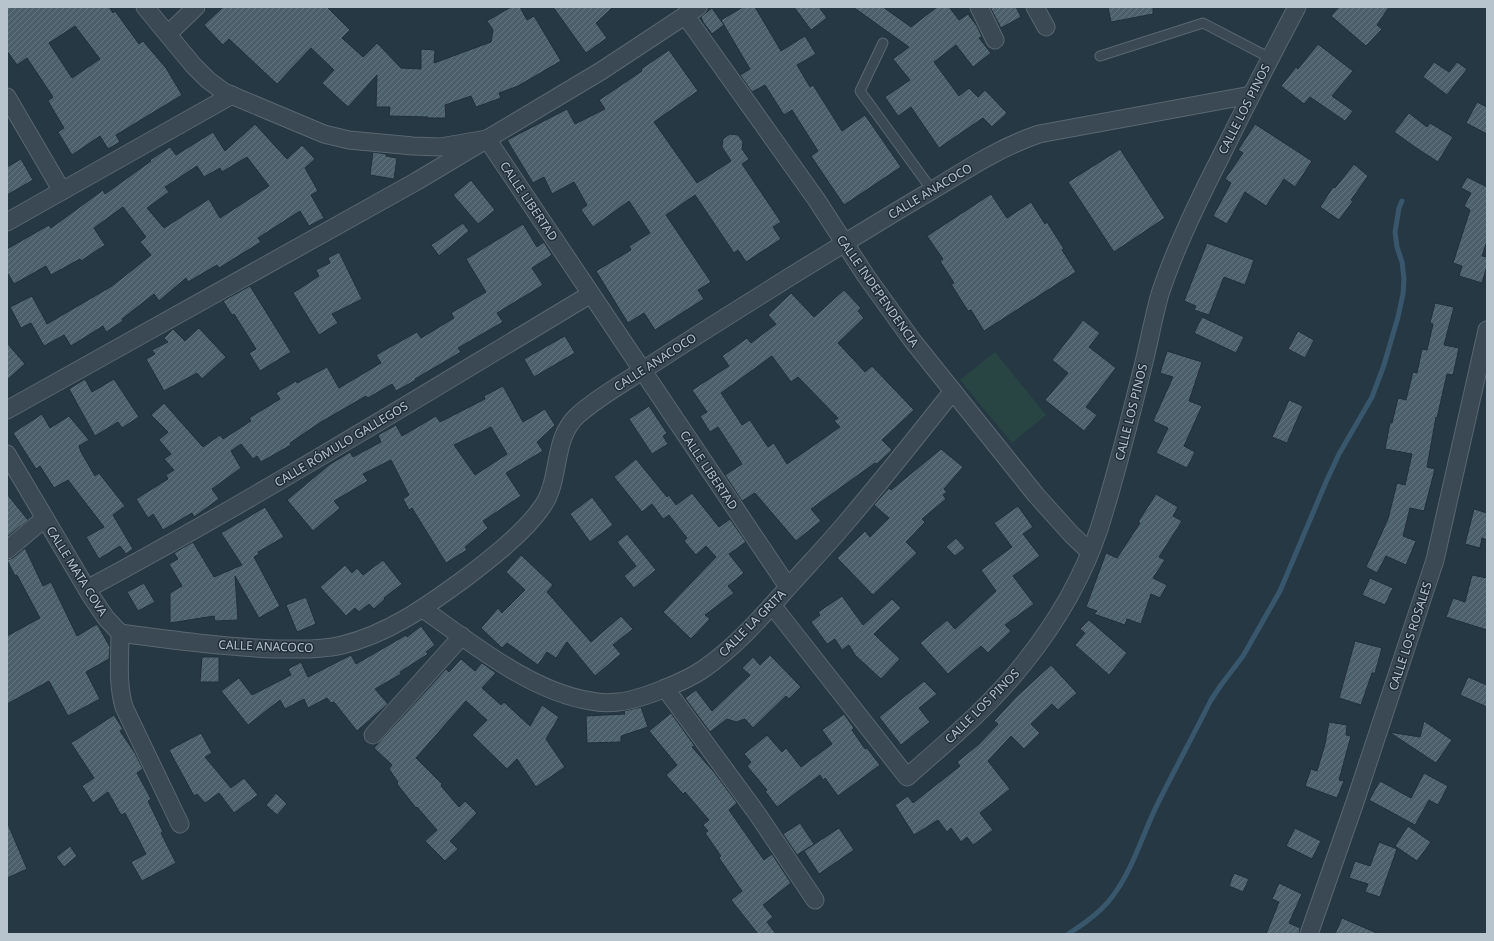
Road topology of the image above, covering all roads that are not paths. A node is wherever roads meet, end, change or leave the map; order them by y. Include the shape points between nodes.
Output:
1 (145, 7) edge
2 (196, 7) edge
3 (979, 7) edge
4 (1035, 7) edge
5 (1297, 7) edge
6 (691, 11) edge
7 (1046, 27) dead end
8 (168, 34) junction
9 (995, 40) dead end
10 (883, 43) dead end
11 (1100, 56) dead end
12 (1270, 58) junction
13 (232, 95) junction
14 (1251, 95) junction
15 (7, 97) edge
16 (487, 139) junction
17 (932, 190) junction
18 (62, 191) junction
19 (7, 222) edge
20 (844, 243) junction
21 (591, 294) junction
22 (1487, 330) edge
23 (642, 370) junction
24 (953, 391) junction
25 (7, 410) edge
26 (7, 454) edge
27 (45, 518) junction
28 (7, 550) edge
29 (1090, 552) junction
30 (788, 587) junction
31 (87, 589) junction
32 (772, 605) junction
33 (423, 609) junction
34 (120, 633) junction
35 (462, 636) junction
36 (665, 688) junction
37 (373, 735) dead end
38 (180, 824) dead end
39 (814, 900) dead end
40 (1309, 934) edge

1 - 8 street
2 - 8 street
3 - 9 street
4 - 7 street
5 - 12 street, CALLE LOS PINOS
6 - 16 street via 601,71
6 - 20 street, CALLE INDEPENDENCIA
8 - 13 street via 208,80
10 - 17 lane via 860,91
11 - 12 lane via 1203,24
12 - 14 street, CALLE LOS PINOS
13 - 16 street via 324,134 349,140 385,145 440,147
13 - 18 street
14 - 17 street, CALLE ANACOCO via 1039,134 1014,142
14 - 29 street, CALLE LOS PINOS via 1169,268 1112,484
15 - 18 street
16 - 21 street, CALLE LIBERTAD
16 - 25 street via 417,181
17 - 20 street, CALLE ANACOCO
18 - 19 street
20 - 23 street, CALLE ANACOCO
20 - 24 street, CALLE INDEPENDENCIA via 912,340
21 - 23 street, CALLE LIBERTAD
21 - 31 street, CALLE RÓMULO GALLEGOS via 304,466
22 - 40 street, CALLE LOS ROSALES via 1435,560
23 - 30 street, CALLE LIBERTAD
23 - 33 street, CALLE ANACOCO via 597,400 570,424 559,447 554,479 543,507 504,546
24 - 29 street, CALLE INDEPENDENCIA via 1036,495 1072,536
24 - 30 street, CALLE LA GRITA via 844,525
26 - 27 street, CALLE MATA COVA
27 - 28 street
27 - 31 street, CALLE MATA COVA
29 - 32 street, CALLE LOS PINOS via 1079,578 1056,618 1025,663 958,732 907,777
30 - 32 street, CALLE LA GRITA
31 - 34 street, CALLE MATA COVA via 106,618
32 - 36 street, CALLE LA GRITA via 720,656 688,678
33 - 34 street, CALLE ANACOCO via 366,637 344,644 316,648 249,648
33 - 35 street, CALLE LA GRITA
34 - 38 street via 120,682 124,707
35 - 36 street, CALLE LA GRITA via 506,666 571,697 598,702 620,702
35 - 37 street
36 - 39 street via 758,815

